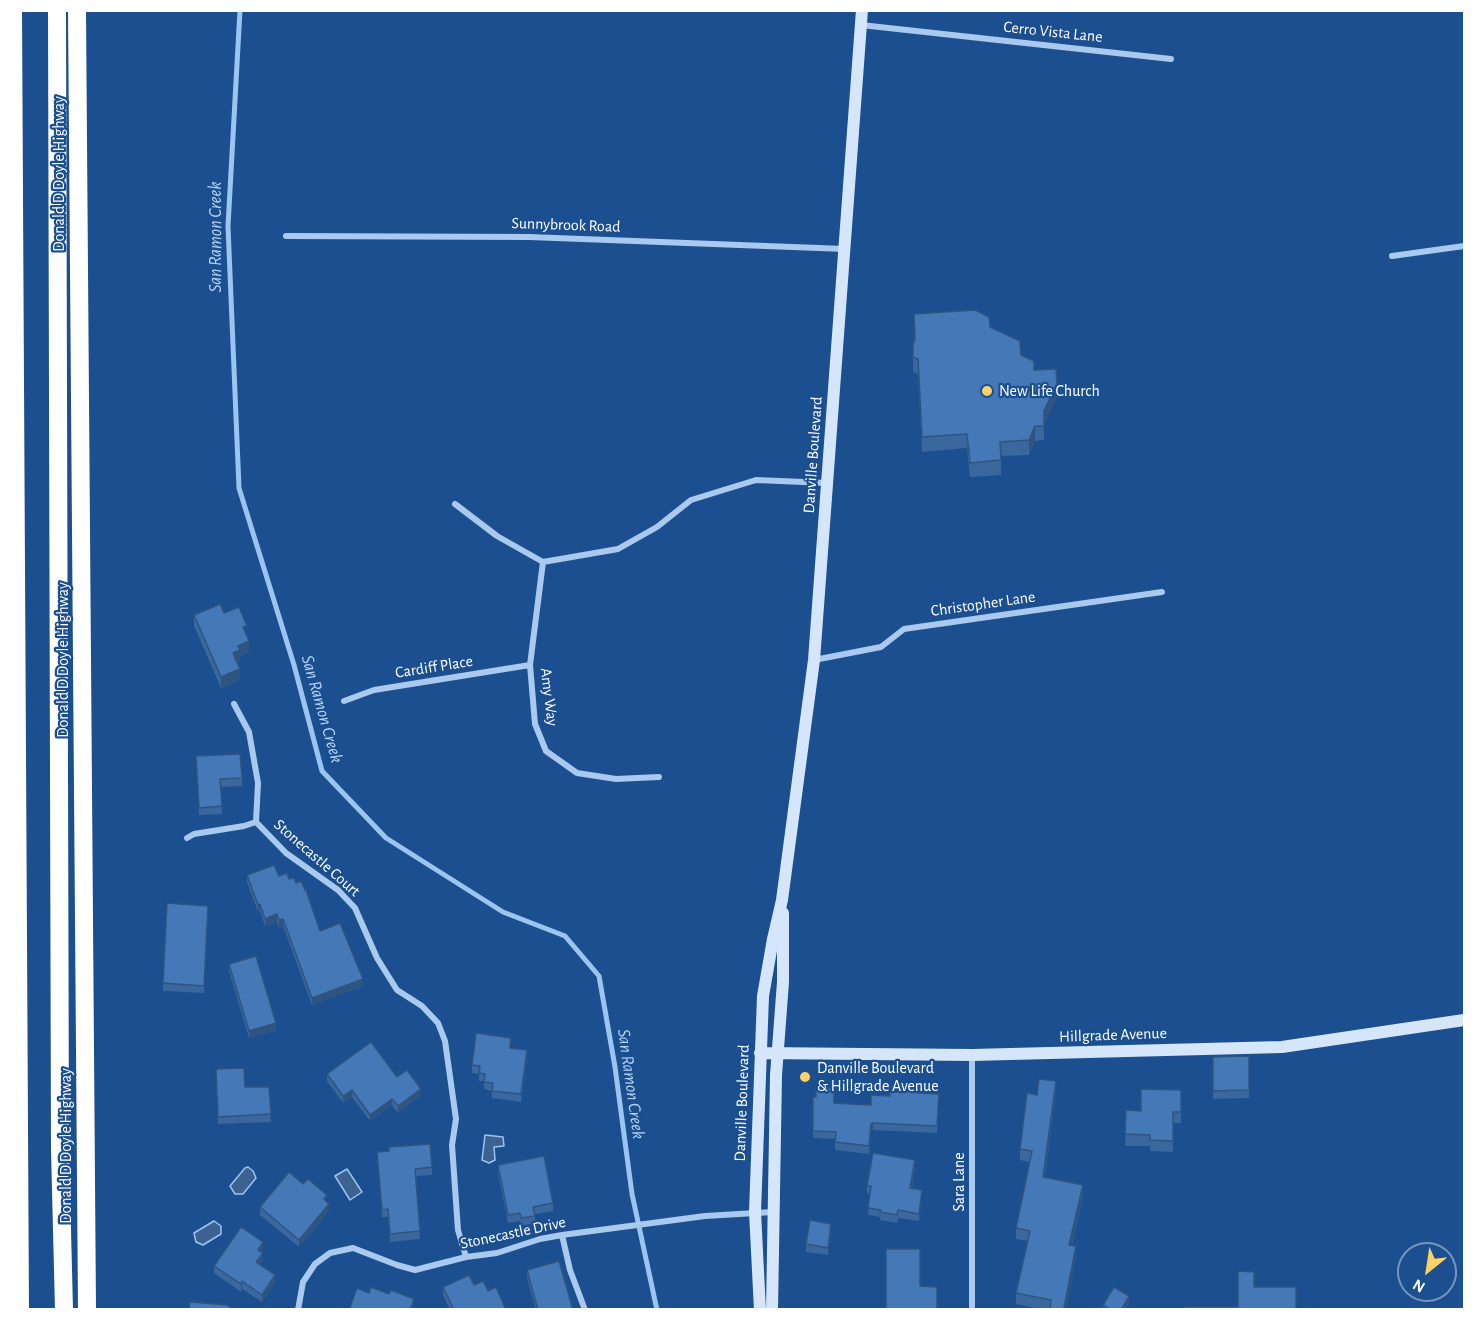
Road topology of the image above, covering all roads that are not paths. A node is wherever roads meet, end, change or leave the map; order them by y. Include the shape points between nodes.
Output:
1 (14, 10) edge
2 (57, 10) edge
3 (77, 10) edge
4 (862, 10) edge
5 (861, 25) junction
6 (1171, 59) dead end
7 (286, 236) dead end
8 (1464, 246) edge
9 (845, 249) junction
10 (1392, 256) dead end
11 (828, 483) junction
12 (455, 504) dead end
13 (543, 562) junction
14 (1162, 592) dead end
15 (814, 660) junction
16 (530, 665) junction
17 (344, 701) dead end
18 (234, 704) dead end
19 (659, 777) dead end
20 (256, 822) junction
21 (187, 838) dead end
22 (783, 900) junction
23 (1464, 1020) edge
24 (760, 1053) junction
25 (777, 1053) junction
26 (972, 1055) junction
27 (754, 1212) junction
28 (774, 1212) junction
29 (561, 1235) junction
30 (466, 1257) junction
31 (20, 1310) edge
32 (64, 1310) edge
33 (87, 1310) edge
34 (298, 1310) edge
35 (585, 1310) edge
36 (760, 1310) edge
37 (772, 1310) edge
38 (972, 1310) edge

1 - 31 highway
2 - 32 highway via 60,1149
3 - 33 highway, Donald D Doyle Highway
4 - 5 main road, Danville Boulevard
5 - 6 street, Cerro Vista Lane
5 - 9 main road, Danville Boulevard
7 - 9 street, Sunnybrook Road via 529,237
8 - 10 street
9 - 11 main road, Danville Boulevard
11 - 13 street via 756,480 691,500 657,527 618,549
11 - 15 main road, Danville Boulevard
12 - 13 street via 497,536
13 - 16 street, Amy Way
14 - 15 street, Christopher Lane via 904,629 881,647
15 - 22 main road, Danville Boulevard
16 - 17 street, Cardiff Place via 374,690
16 - 19 street, Amy Way via 535,724 546,751 577,773 616,779
18 - 20 street, Stonecastle Court via 249,732 258,783
20 - 21 street
20 - 30 street, Stonecastle Court via 286,853 338,890 355,908 377,958 397,990 422,1006 438,1023 445,1041 456,1119 452,1144 458,1230
22 - 24 main road, Danville Boulevard via 764,996
22 - 25 main road, Danville Boulevard
23 - 26 main road, Hillgrade Avenue via 1282,1047
24 - 25 main road, Hillgrade Avenue
24 - 27 main road, Danville Boulevard
25 - 26 main road, Hillgrade Avenue
25 - 28 main road, Danville Boulevard
26 - 38 street, Sara Lane
27 - 28 street, Stonecastle Drive
27 - 29 street, Stonecastle Drive
27 - 36 main road, Danville Boulevard
28 - 37 main road, Danville Boulevard
29 - 30 street, Stonecastle Drive via 497,1253
29 - 35 street
30 - 34 street, Stonecastle Drive via 415,1269 353,1248 330,1253 315,1264 303,1282

